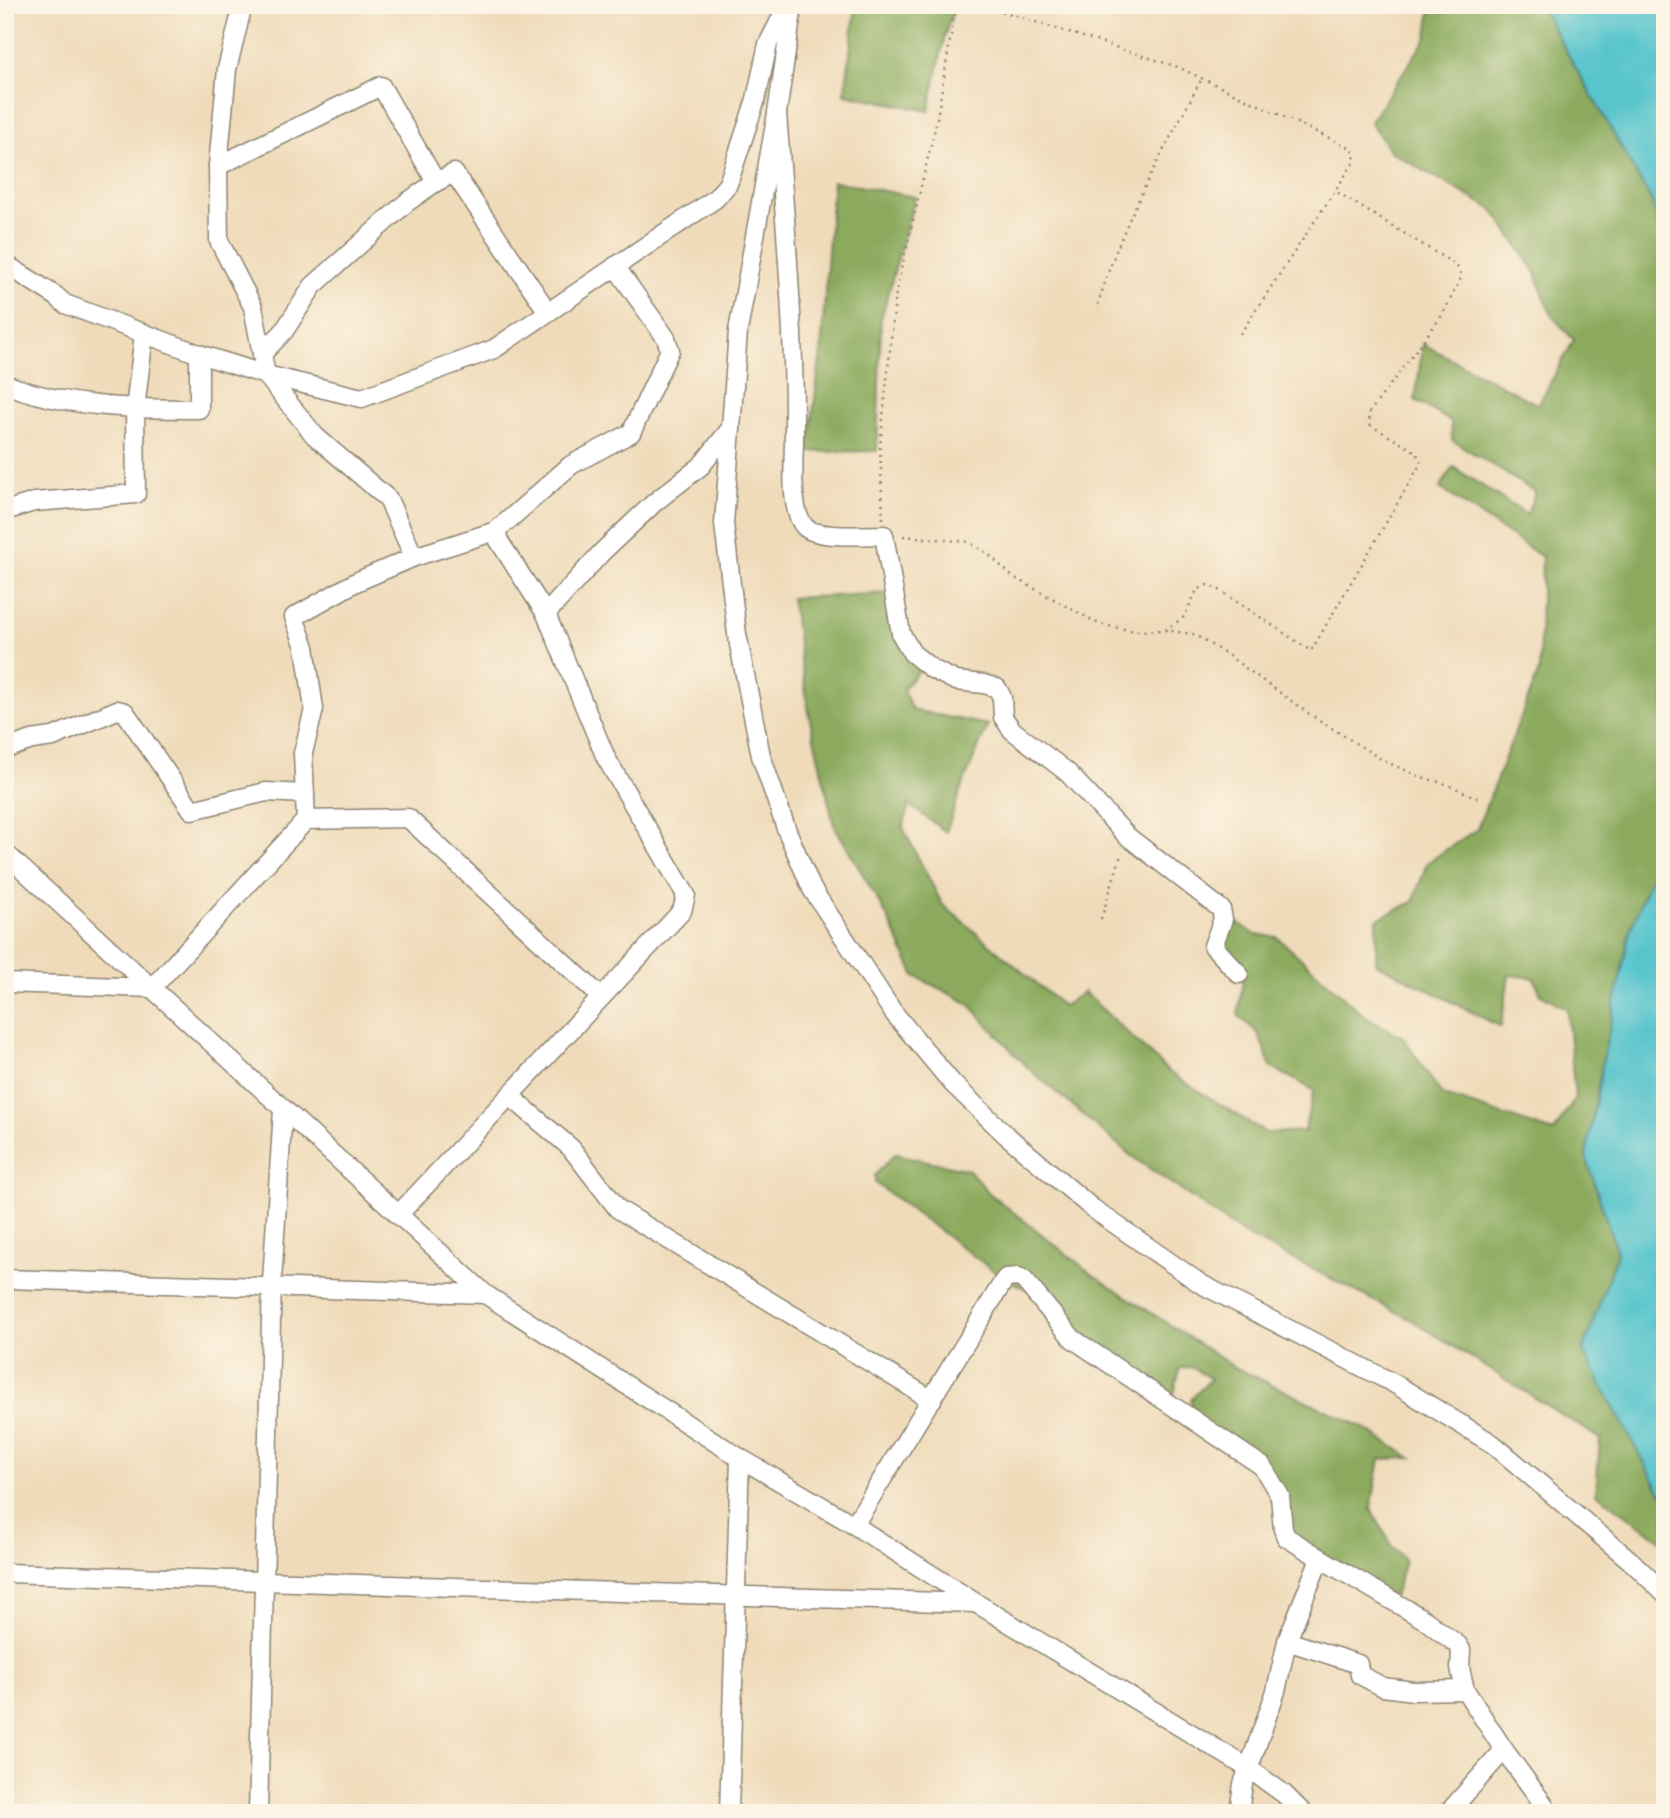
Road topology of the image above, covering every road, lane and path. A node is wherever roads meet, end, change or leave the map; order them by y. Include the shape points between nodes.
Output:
1 (243, 5) edge
2 (788, 5) edge
3 (793, 5) edge
4 (956, 5) edge
5 (982, 5) edge
6 (1202, 79) junction
7 (777, 113) junction
8 (218, 166) junction
9 (436, 182) junction
10 (1335, 191) junction
11 (5, 264) edge
12 (615, 266) junction
13 (1098, 305) dead end
14 (548, 312) junction
15 (144, 334) junction
16 (1240, 334) dead end
17 (199, 354) junction
18 (262, 354) junction
19 (266, 375) junction
20 (5, 384) edge
21 (135, 409) junction
22 (731, 428) junction
23 (5, 511) edge
24 (496, 531) junction
25 (884, 535) junction
26 (414, 557) junction
27 (545, 614) junction
28 (1165, 630) junction
29 (5, 749) edge
30 (305, 794) junction
31 (1480, 799) dead end
32 (306, 820) junction
33 (1127, 836) junction
34 (5, 853) edge
35 (1101, 919) dead end
36 (1239, 974) dead end
37 (5, 983) edge
38 (152, 988) junction
39 (601, 997) junction
40 (510, 1096) junction
41 (284, 1110) junction
42 (398, 1214) junction
43 (5, 1279) edge
44 (272, 1289) junction
45 (485, 1294) junction
46 (932, 1400) junction
47 (740, 1458) junction
48 (854, 1525) junction
49 (1320, 1558) junction
50 (5, 1573) edge
51 (265, 1580) junction
52 (1665, 1594) edge
53 (736, 1595) junction
54 (976, 1603) junction
55 (1287, 1641) junction
56 (1465, 1690) junction
57 (1504, 1750) junction
58 (1248, 1768) junction
59 (258, 1813) edge
60 (729, 1813) edge
61 (1240, 1813) edge
62 (1303, 1813) edge
63 (1448, 1813) edge
64 (1550, 1813) edge

1 - 8 street via 228,69
2 - 12 street via 768,44 756,99 728,184 715,199
3 - 7 street
4 - 25 path via 936,124 896,291 880,447
5 - 6 path via 1178,67
6 - 10 path via 1356,153
6 - 13 path via 1124,231
7 - 22 street via 738,331
7 - 25 street via 797,512 806,528 820,534
8 - 9 street via 381,86
8 - 18 street via 219,241 253,307
9 - 14 street via 454,173
9 - 18 street via 313,286 284,331
10 - 16 path
10 - 28 path via 1456,265 1462,276 1443,314 1369,413 1370,425 1416,452 1421,463 1311,651 1207,585 1197,590 1184,617
11 - 15 street via 65,304
12 - 14 street
12 - 24 street via 670,350 631,433 571,465
14 - 19 street via 494,348 362,398
15 - 17 street
15 - 21 street
17 - 19 street
17 - 21 street via 199,409
18 - 19 street
19 - 26 street via 315,436 388,499
20 - 21 street via 80,404
21 - 23 street via 136,494 34,502
22 - 27 street via 701,466 602,552
22 - 52 street via 727,547 737,634 761,756 812,889 893,1012 952,1083 1092,1208 1201,1284 1395,1384 1493,1444
24 - 26 street
24 - 27 street
25 - 28 path via 969,542 1013,577 1099,624 1134,631
25 - 33 street via 901,634 912,653 956,681 997,688 1003,717 1012,730 1067,772
26 - 30 street via 356,582 294,617 305,647 314,709 303,753
27 - 39 street via 606,758 686,895 682,911
28 - 31 path via 1192,634 1227,654 1384,761
29 - 30 street via 53,737 117,710 125,712 192,810 266,792
30 - 32 street
32 - 38 street
32 - 39 street via 408,818
33 - 35 path
33 - 36 street via 1221,909 1223,919 1213,946
34 - 38 street
37 - 38 street
38 - 41 street
39 - 40 street
40 - 42 street
40 - 46 street via 571,1147 618,1209
41 - 42 street
41 - 44 street
42 - 45 street
43 - 44 street
44 - 45 street
44 - 51 street
45 - 47 street
46 - 48 street
46 - 49 street via 1003,1282 1018,1277 1073,1339 1262,1466 1280,1496 1286,1537
47 - 48 street
47 - 53 street
48 - 54 street
49 - 55 street
49 - 56 street via 1453,1641 1461,1650
50 - 51 street
51 - 53 street
51 - 59 street
53 - 54 street
53 - 60 street
54 - 58 street
55 - 56 street via 1357,1664 1360,1675 1383,1687
55 - 58 street via 1276,1691
56 - 57 street
57 - 63 street
57 - 64 street
58 - 61 street
58 - 62 street

